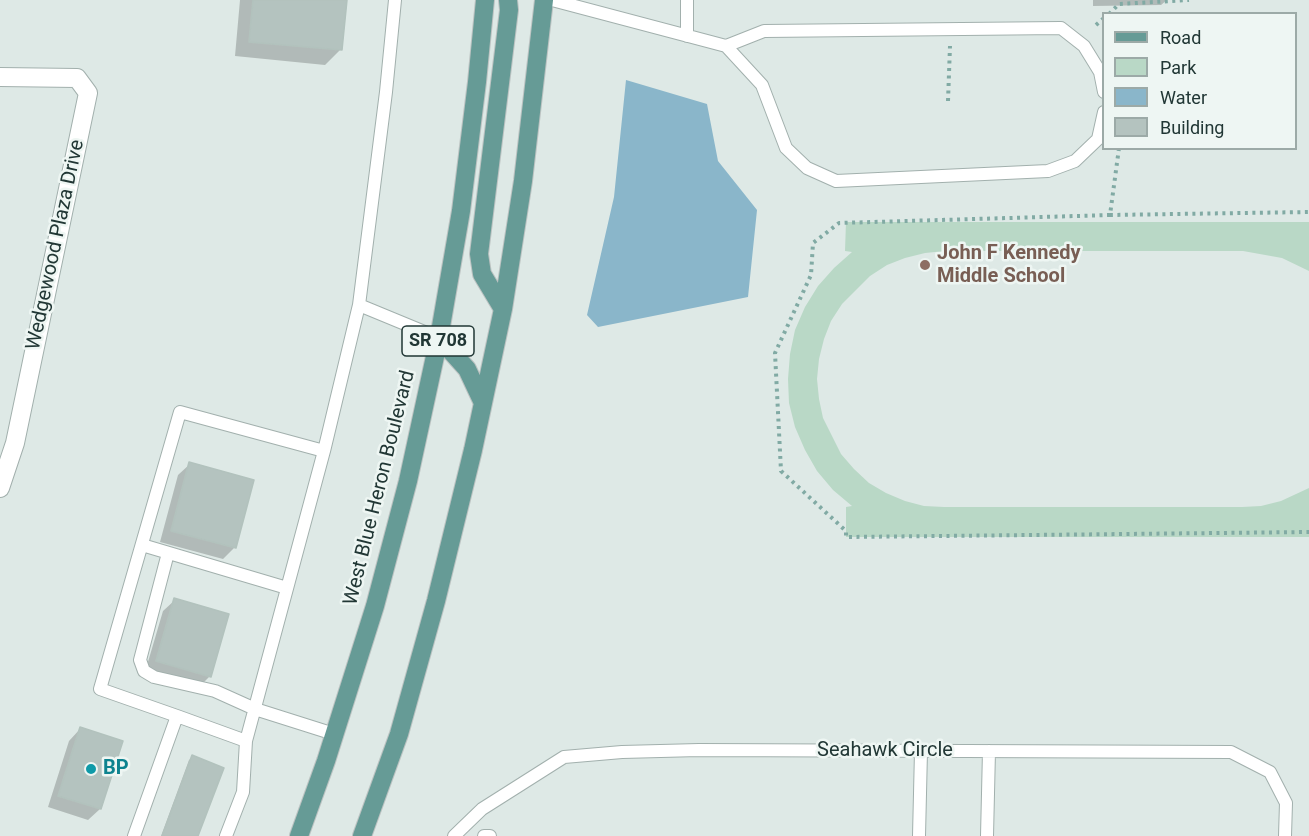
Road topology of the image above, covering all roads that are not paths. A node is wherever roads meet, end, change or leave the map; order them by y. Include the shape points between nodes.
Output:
1 (395, 0) edge
2 (484, 0) edge
3 (508, 0) edge
4 (543, 0) edge
5 (552, 0) edge
6 (687, 0) edge
7 (687, 36) junction
8 (726, 46) junction
9 (0, 77) edge
10 (1102, 82) edge
11 (1102, 121) edge
12 (358, 305) junction
13 (503, 309) junction
14 (439, 338) junction
15 (483, 403) junction
16 (324, 451) junction
17 (0, 488) edge
18 (142, 545) junction
19 (168, 553) junction
20 (287, 588) junction
21 (255, 709) junction
22 (177, 716) junction
23 (334, 734) junction
24 (246, 741) junction
25 (921, 751) junction
26 (989, 751) junction
27 (134, 836) edge
28 (226, 836) edge
29 (299, 836) edge
30 (362, 836) edge
31 (454, 836) edge
32 (484, 836) edge
33 (490, 836) edge
34 (919, 836) edge
35 (987, 836) edge
36 (1285, 836) edge

1 - 12 lane
2 - 14 main road, West Blue Heron Boulevard / SR 708 via 461,211
3 - 13 main road via 479,254 482,274
4 - 13 main road, SR 708 via 523,181
5 - 7 lane
6 - 7 lane
7 - 8 lane
8 - 10 lane via 764,31 1061,28 1084,46
8 - 11 lane via 762,85 786,148 807,168 836,182 1047,171 1076,161 1098,138
9 - 17 street, Wedgewood Plaza Drive via 77,78 88,93 15,443
12 - 14 lane
12 - 16 lane
13 - 15 main road, SR 708
14 - 15 main road via 467,369
14 - 23 main road, West Blue Heron Boulevard / SR 708 via 375,606
15 - 30 main road, SR 708 via 436,601 399,734
16 - 18 lane via 180,412
16 - 20 lane
18 - 19 lane
18 - 22 lane via 100,689
19 - 20 lane
19 - 21 lane via 140,660 144,672 215,691
20 - 21 lane
21 - 23 lane
21 - 24 lane
22 - 24 lane
22 - 27 lane
23 - 29 main road, West Blue Heron Boulevard / SR 708
24 - 28 lane via 243,792
25 - 26 lane, Seahawk Circle
25 - 31 lane, Seahawk Circle via 622,752 564,757 482,809
25 - 34 lane
26 - 35 lane
26 - 36 lane, Seahawk Circle via 1231,752 1270,772 1286,803
32 - 33 lane

